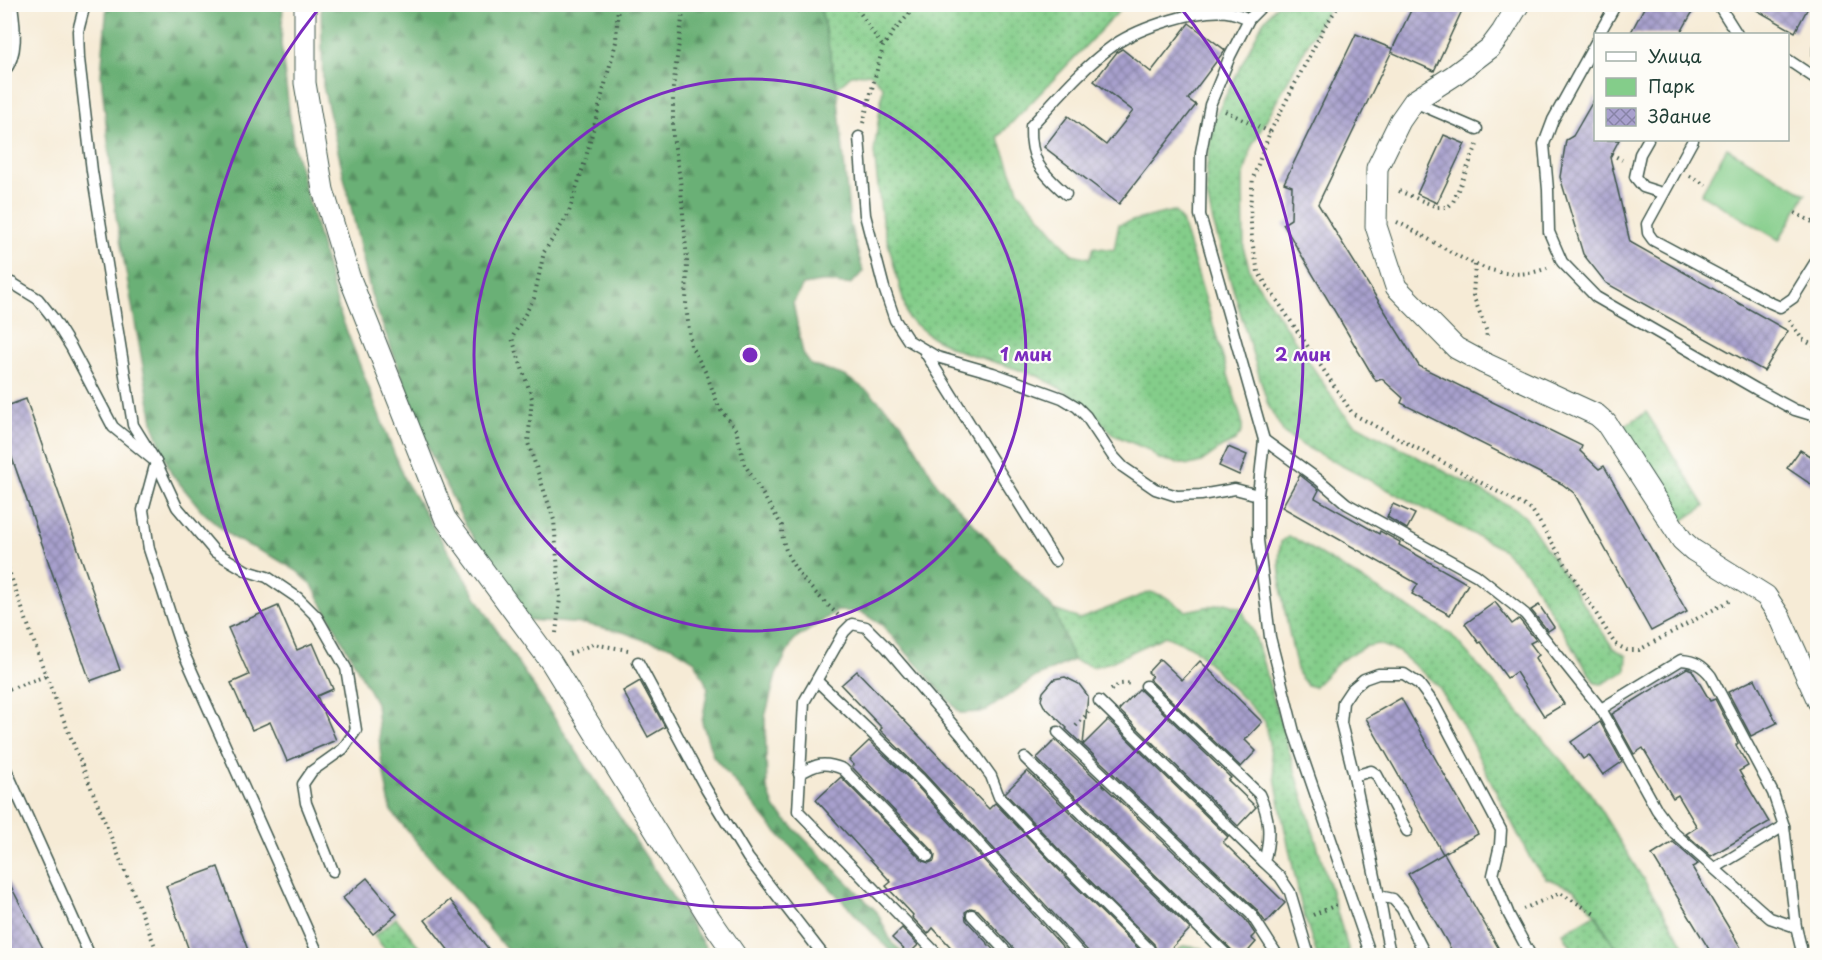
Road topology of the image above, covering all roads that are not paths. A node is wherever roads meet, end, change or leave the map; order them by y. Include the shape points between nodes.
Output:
1 (12, 4) edge
2 (85, 4) edge
3 (305, 4) edge
4 (1264, 4) edge
5 (1519, 4) edge
6 (1616, 4) edge
7 (1718, 4) edge
8 (1249, 19) junction
9 (1600, 33) edge
10 (1736, 33) edge
11 (1594, 46) edge
12 (1818, 48) edge
13 (1789, 61) edge
14 (1818, 61) edge
15 (4, 72) edge
16 (1818, 80) edge
17 (1414, 101) junction
18 (1477, 129) road end
19 (859, 137) road end
20 (1647, 141) edge
21 (1692, 141) edge
22 (1662, 193) junction
23 (1066, 194) dead end
24 (1818, 258) edge
25 (4, 281) edge
26 (923, 349) junction
27 (1818, 417) edge
28 (1264, 440) junction
29 (156, 462) junction
30 (1258, 495) junction
31 (1055, 561) dead end
32 (638, 662) road end
33 (818, 681) junction
34 (1146, 686) dead end
35 (1099, 701) dead end
36 (1818, 701) edge
37 (1601, 709) junction
38 (1058, 732) dead end
39 (1025, 758) dead end
40 (4, 765) edge
41 (799, 774) junction
42 (1354, 776) junction
43 (1784, 826) junction
44 (1407, 831) dead end
45 (928, 856) dead end
46 (1263, 862) junction
47 (1715, 868) junction
48 (333, 871) dead end
49 (1379, 896) junction
50 (972, 915) dead end
51 (1796, 927) junction
52 (1365, 935) junction
53 (1386, 939) junction
54 (1149, 949) dead end
55 (90, 956) edge
56 (319, 956) edge
57 (736, 956) edge
58 (824, 956) edge
59 (939, 956) edge
60 (1010, 956) edge
61 (1082, 956) edge
62 (1228, 956) edge
63 (1278, 956) edge
64 (1309, 956) edge
65 (1371, 956) edge
66 (1391, 956) edge
67 (1426, 956) edge
68 (1531, 956) edge
69 (1803, 956) edge

1 - 15 lane via 14,54
2 - 29 lane via 78,31 79,58 93,171 133,425
3 - 57 street via 305,84 323,190 349,276 445,518 551,662
4 - 8 lane
5 - 17 street via 1490,48
6 - 9 lane
7 - 10 lane
8 - 23 lane via 1215,12 1162,22 1114,45 1074,80 1031,126 1030,145 1037,162
8 - 28 lane via 1210,105 1201,152 1200,215
11 - 27 lane via 1544,144 1550,231 1562,262 1596,297 1756,389 1795,410
12 - 14 lane
13 - 16 lane
17 - 18 lane
17 - 36 street via 1377,168 1376,226 1396,287 1456,348 1597,415 1606,423 1682,540 1766,596 1780,616
19 - 26 lane via 865,216 885,288 908,340
20 - 22 lane via 1635,177 1643,187
21 - 22 lane
22 - 24 lane via 1647,224 1653,240 1780,307 1793,298
25 - 29 lane via 38,299 71,347 113,427
26 - 30 lane via 1062,398 1077,407 1123,467 1155,489 1177,496 1235,489
26 - 31 lane
28 - 30 lane
28 - 37 lane via 1347,504 1443,555 1497,590 1525,614
29 - 48 lane via 177,507 215,552 247,571 267,577 298,598 317,617 346,668 356,730 343,749 312,771 303,784 306,803
29 - 56 lane via 143,510 149,549 178,636
30 - 52 lane via 1258,540 1270,637 1294,732
32 - 58 lane via 748,858
33 - 41 lane via 804,702
33 - 54 lane via 848,626 866,627 963,737 991,776 999,797
33 - 61 lane via 919,778
34 - 46 lane via 1259,794 1268,818 1269,839
35 - 46 lane
37 - 43 lane via 1681,660 1698,663 1711,676 1768,783
37 - 47 lane via 1657,810 1673,832
38 - 63 lane via 1251,914
39 - 62 lane
40 - 55 lane
41 - 45 lane via 827,763 843,769
41 - 59 lane via 798,811
42 - 44 lane via 1371,771 1377,775
42 - 49 lane
42 - 68 lane via 1341,723 1343,702 1364,679 1378,674 1404,674 1419,684 1434,704 1501,830 1493,875
43 - 47 lane
43 - 51 lane
46 - 64 lane via 1290,892
47 - 51 lane via 1770,918
49 - 53 lane
49 - 67 lane via 1393,899 1402,909
50 - 60 lane
51 - 69 lane
52 - 53 lane
52 - 65 lane
53 - 66 lane

